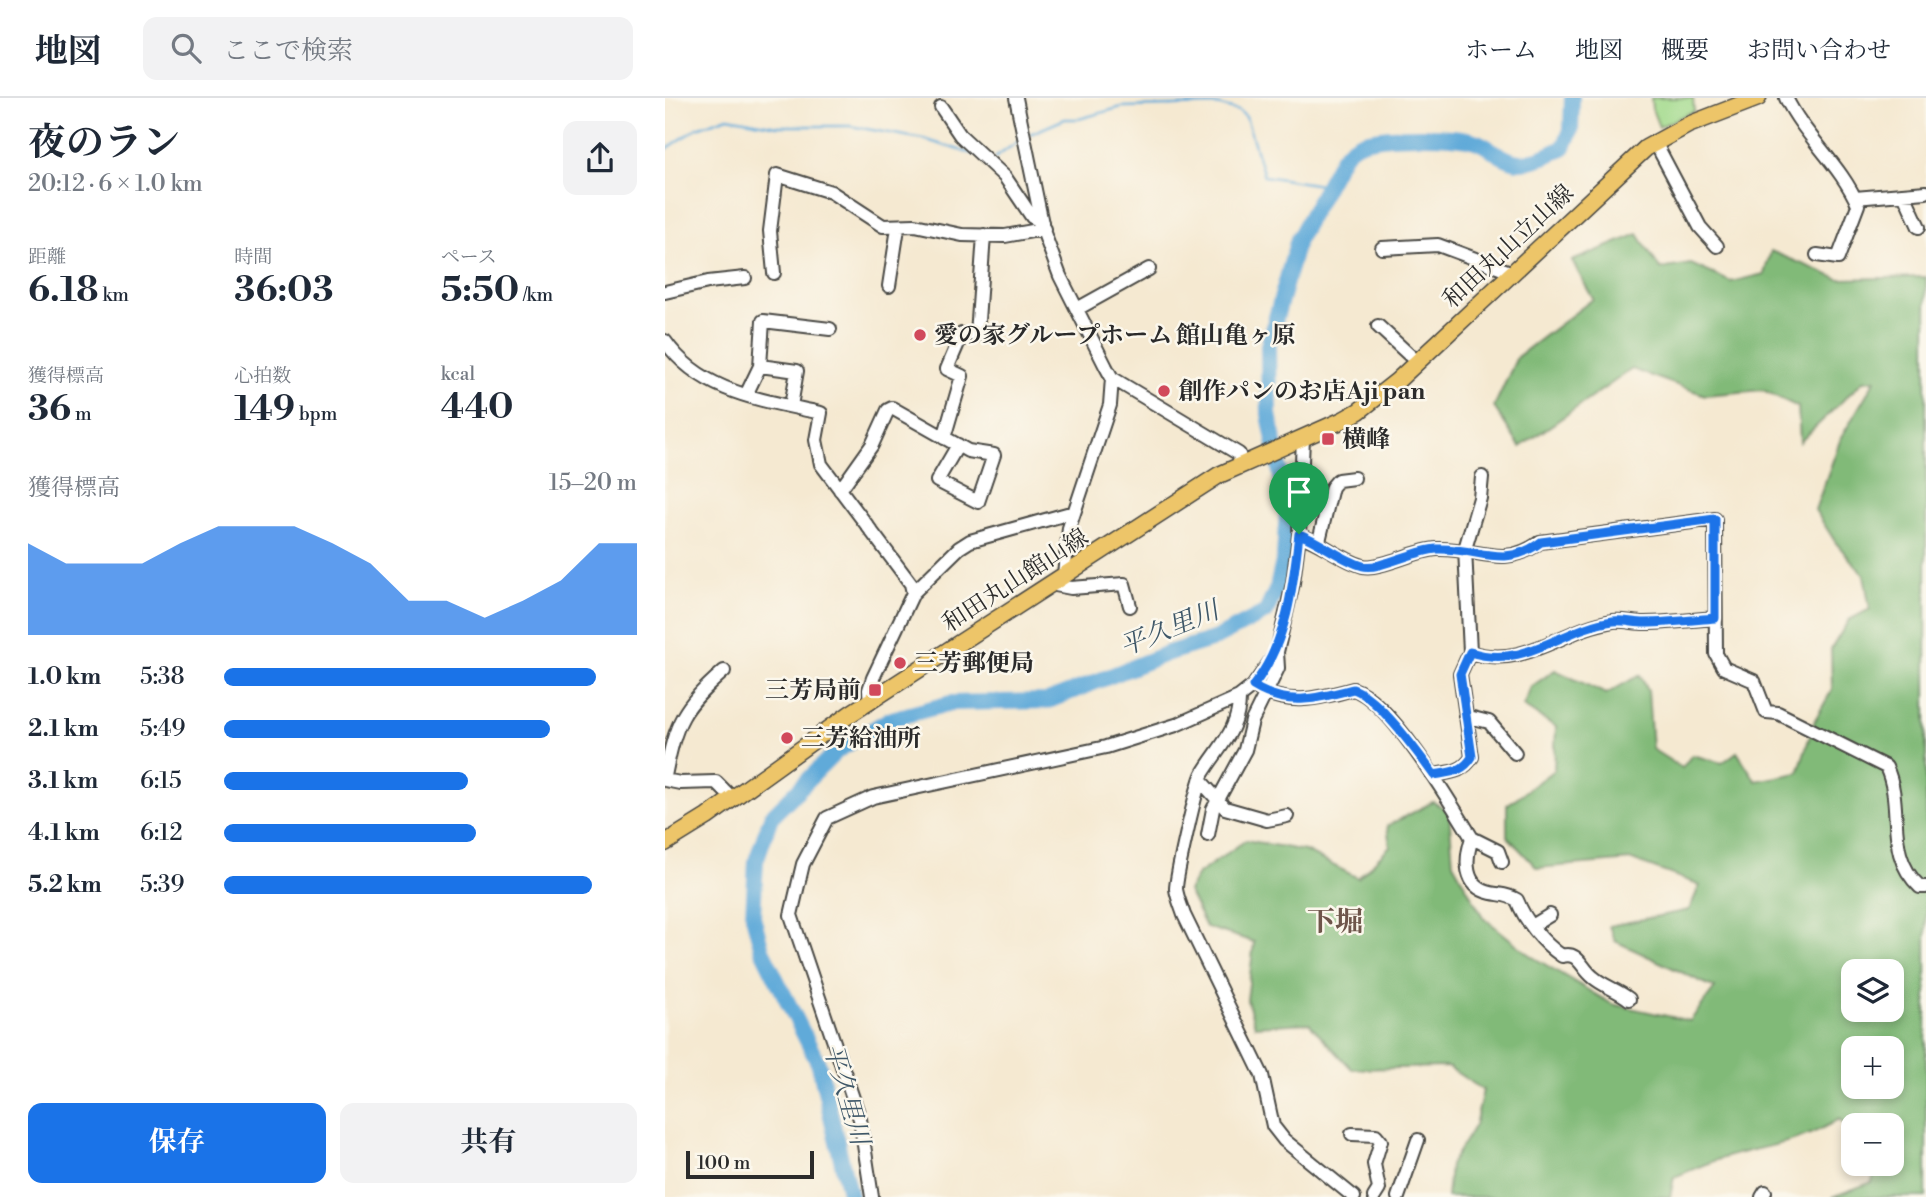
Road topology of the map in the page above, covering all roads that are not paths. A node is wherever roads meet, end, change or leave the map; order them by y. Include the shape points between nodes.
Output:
1 (1016, 98) edge
2 (1758, 98) edge
3 (1786, 98) edge
4 (941, 107) dead end
5 (1655, 142) junction
6 (1926, 192) edge
7 (1904, 194) junction
8 (1855, 198) junction
9 (1043, 225) junction
10 (1919, 227) dead end
11 (898, 228) junction
12 (984, 235) junction
13 (1717, 246) dead end
14 (1382, 248) dead end
15 (1817, 255) dead end
16 (1149, 269) dead end
17 (774, 273) dead end
18 (1513, 273) junction
19 (745, 278) dead end
20 (889, 286) dead end
21 (665, 292) edge
22 (1077, 309) junction
23 (1378, 326) dead end
24 (830, 329) dead end
25 (665, 341) edge
26 (1417, 362) junction
27 (760, 366) junction
28 (1112, 378) junction
29 (746, 395) junction
30 (791, 406) junction
31 (944, 438) junction
32 (1299, 439) junction
33 (957, 446) junction
34 (1243, 462) junction
35 (1482, 477) dead end
36 (1354, 478) dead end
37 (840, 490) junction
38 (1074, 512) junction
39 (1299, 534) junction
40 (1319, 541) junction
41 (1465, 549) junction
42 (1057, 579) junction
43 (913, 593) junction
44 (1130, 606) dead end
45 (1715, 618) junction
46 (1277, 652) junction
47 (1470, 652) junction
48 (724, 671) dead end
49 (1253, 686) junction
50 (1265, 693) junction
51 (1239, 697) junction
52 (870, 702) junction
53 (1465, 716) junction
54 (1515, 753) dead end
55 (1434, 775) junction
56 (665, 778) edge
57 (1200, 780) junction
58 (733, 799) junction
59 (1217, 803) junction
60 (1287, 816) dead end
61 (1209, 835) dead end
62 (1472, 838) junction
63 (665, 843) edge
64 (1502, 862) dead end
65 (1926, 887) edge
66 (1550, 915) dead end
67 (1532, 926) junction
68 (1629, 999) dead end
69 (1352, 1134) dead end
70 (1418, 1140) dead end
71 (1378, 1194) edge
72 (872, 1197) edge
73 (1354, 1197) edge
74 (1398, 1197) edge

1 - 9 street
2 - 5 main road, 和田丸山立山線
3 - 8 street via 1799,124
4 - 9 street via 960,135 987,158
5 - 13 street via 1700,227
5 - 18 main road, 和田丸山立山線
6 - 7 street
7 - 8 street
7 - 10 street
8 - 15 street via 1855,216 1837,258
9 - 12 street via 1005,236
9 - 22 street
11 - 12 street via 915,225
11 - 17 street via 883,226 831,192 777,176 769,250
11 - 20 street
12 - 31 street via 977,335 962,334 947,369 962,376
14 - 18 street via 1438,245
16 - 22 street
18 - 26 main road, 和田丸山立山線
19 - 21 street
22 - 28 street
23 - 26 street
24 - 27 street via 763,321
25 - 29 street via 711,384
26 - 32 main road, 和田丸山立山線 via 1359,411
27 - 29 street
27 - 30 street via 797,371
28 - 34 street via 1239,454
28 - 38 street via 1110,405
29 - 30 street
30 - 37 street via 821,413 816,453
31 - 33 street
31 - 37 street via 892,408 888,410 872,445
32 - 34 main road, 和田丸山館山線
32 - 39 street
33 - 33 street via 994,455 978,502 937,481
34 - 42 main road, 和田丸山館山線
35 - 41 street
36 - 40 street via 1338,480 1332,487
37 - 43 street via 911,584
38 - 42 street
38 - 43 street via 970,541
39 - 40 street
39 - 46 street
40 - 41 street via 1364,566 1406,554
41 - 45 street via 1500,558 1516,556 1541,542 1715,519
41 - 47 street
42 - 44 street via 1071,588 1124,584
42 - 52 main road, 和田丸山館山線
43 - 52 street via 873,678
45 - 47 street via 1617,621 1597,624 1525,654 1500,658
45 - 65 street via 1716,654 1724,668 1754,681 1766,712 1778,713 1887,767 1893,780 1898,854 1911,879
46 - 49 street
46 - 50 street via 1279,663
47 - 53 street via 1460,674
48 - 56 street via 693,698 679,721
49 - 50 street
49 - 51 street
50 - 55 street via 1295,701 1361,691 1384,712
50 - 59 street via 1245,750
51 - 57 street via 1236,723
51 - 72 street via 1176,725 1107,747 873,797 827,818 803,864 790,915 860,1119
52 - 58 main road, 和田丸山館山線
53 - 54 street via 1489,722
53 - 55 street via 1472,757 1458,771
55 - 62 street
56 - 58 street via 680,783 716,782
57 - 59 street
57 - 73 street via 1177,873 1176,891 1184,915 1262,1075 1273,1126
58 - 63 main road, 和田丸山館山線
59 - 60 street via 1267,820
59 - 61 street
62 - 64 street via 1498,851
62 - 67 street via 1465,858 1471,878 1480,889 1517,900
66 - 67 street
67 - 68 street via 1555,951 1577,958 1593,977
69 - 71 street via 1377,1135 1381,1141 1374,1164
70 - 74 street

